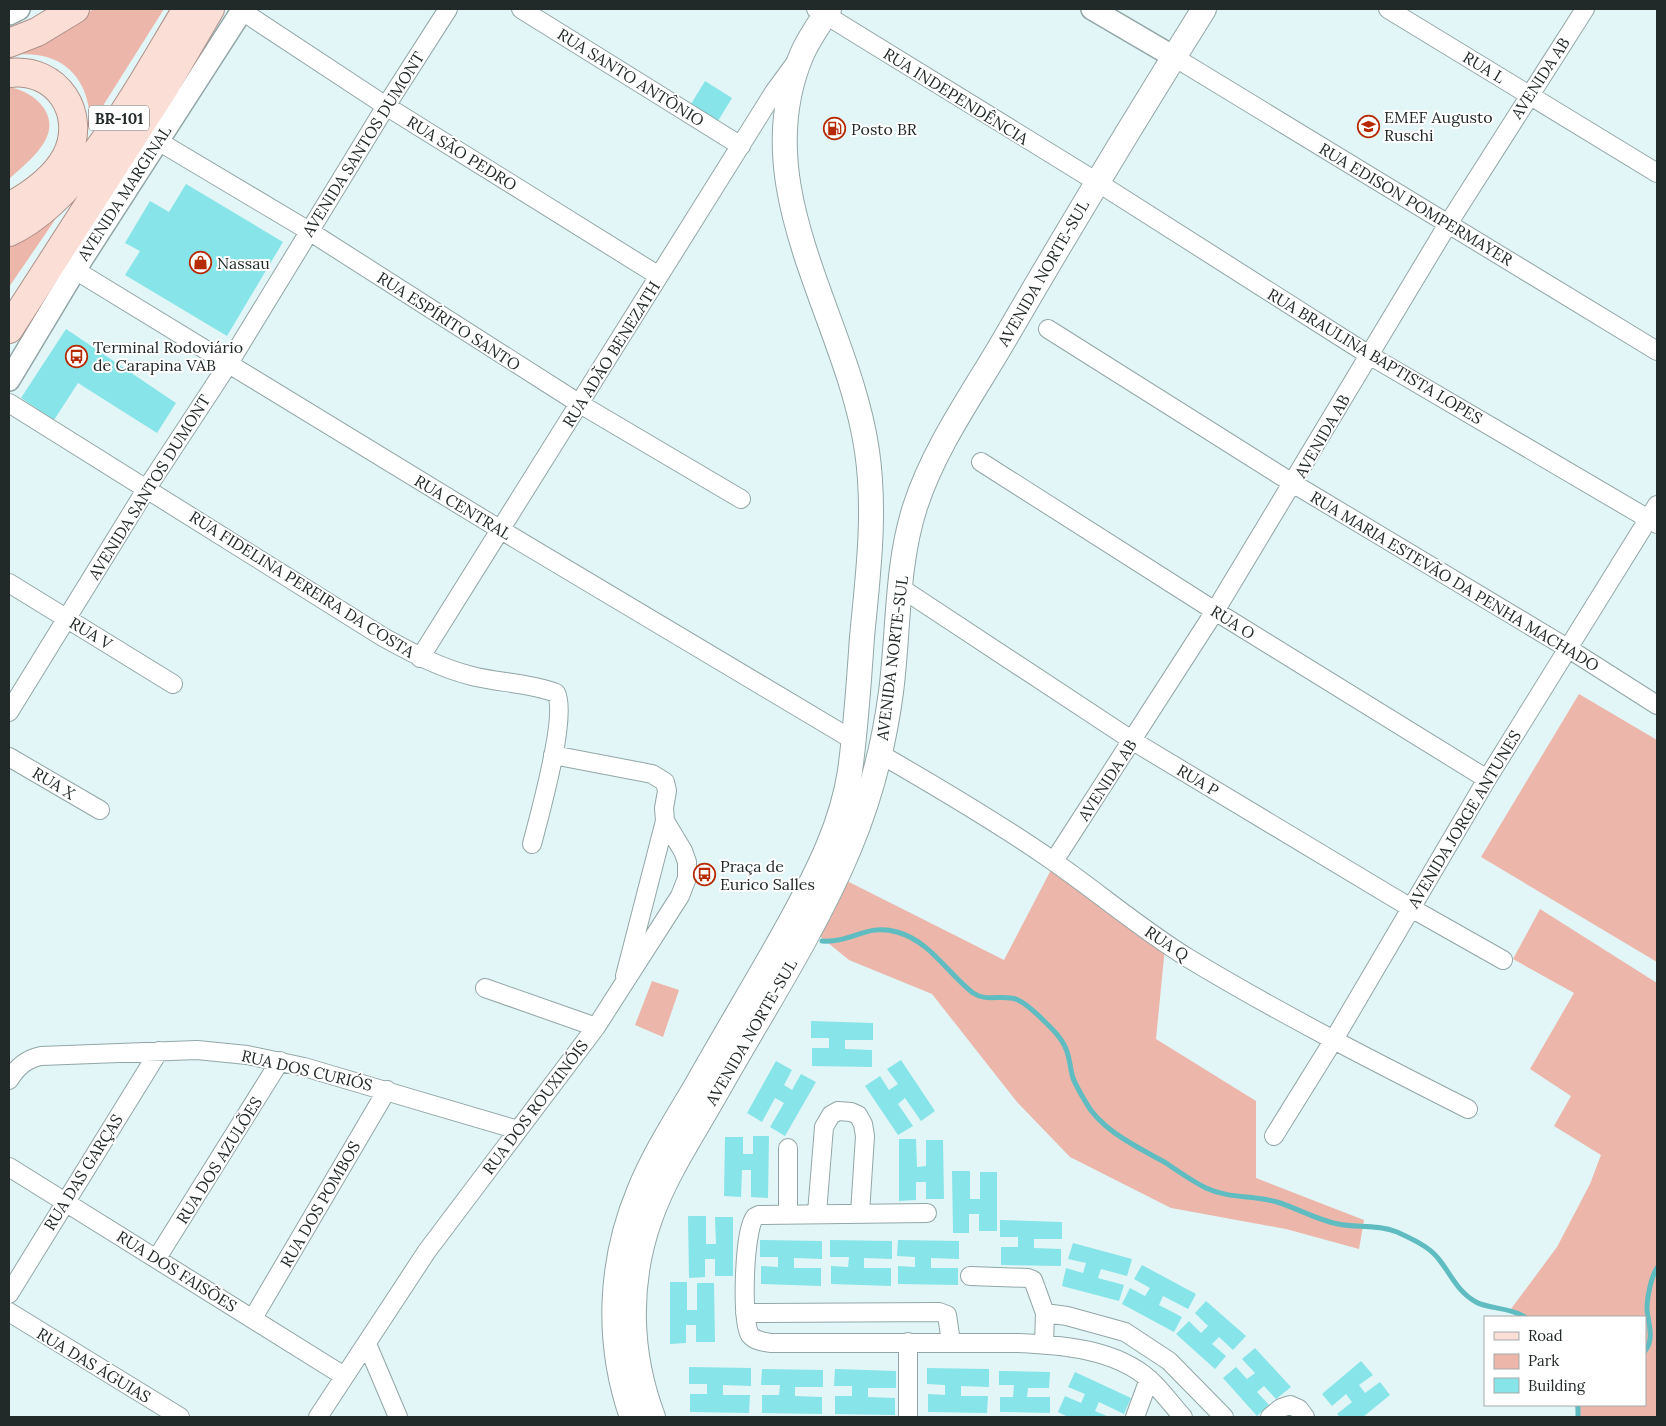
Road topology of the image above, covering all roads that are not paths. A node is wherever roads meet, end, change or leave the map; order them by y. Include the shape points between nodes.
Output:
1 (19, 9) edge
2 (75, 9) edge
3 (187, 9) edge
4 (210, 9) edge
5 (448, 9) edge
6 (521, 9) edge
7 (1092, 9) edge
8 (1204, 9) edge
9 (1388, 9) edge
10 (1585, 9) edge
11 (243, 10) edge
12 (823, 11) edge
13 (9, 14) edge
14 (9, 43) edge
15 (802, 52) junction
16 (1174, 57) junction
17 (9, 73) edge
18 (1529, 95) junction
19 (386, 106) junction
20 (158, 141) junction
21 (741, 146) junction
22 (1657, 173) edge
23 (1097, 182) junction
24 (23, 207) edge
25 (1448, 224) junction
26 (308, 231) junction
27 (9, 232) edge
28 (75, 270) junction
29 (659, 276) junction
30 (9, 329) edge
31 (1048, 329) dead end
32 (1657, 352) edge
33 (1369, 355) junction
34 (228, 363) junction
35 (9, 380) edge
36 (9, 403) edge
37 (580, 404) junction
38 (981, 462) dead end
39 (1294, 484) junction
40 (147, 488) junction
41 (741, 499) dead end
42 (1655, 516) edge
43 (501, 530) junction
44 (9, 583) edge
45 (901, 588) junction
46 (1215, 611) junction
47 (66, 618) junction
48 (1569, 648) junction
49 (420, 658) junction
50 (174, 684) dead end
51 (1657, 704) edge
52 (9, 712) edge
53 (853, 740) junction
54 (1133, 741) junction
55 (880, 754) junction
56 (553, 756) junction
57 (9, 757) edge
58 (1487, 779) junction
59 (100, 810) dead end
60 (665, 821) junction
61 (532, 844) dead end
62 (1054, 861) junction
63 (1410, 908) junction
64 (1503, 960) dead end
65 (485, 988) dead end
66 (621, 988) junction
67 (596, 1026) junction
68 (1333, 1041) junction
69 (159, 1051) junction
70 (280, 1061) junction
71 (9, 1080) edge
72 (387, 1090) junction
73 (1468, 1109) dead end
74 (518, 1130) junction
75 (1274, 1136) dead end
76 (788, 1148) dead end
77 (9, 1167) edge
78 (63, 1202) junction
79 (788, 1213) junction
80 (817, 1213) junction
81 (860, 1213) junction
82 (927, 1213) dead end
83 (157, 1258) junction
84 (970, 1276) dead end
85 (9, 1294) edge
86 (9, 1312) edge
87 (745, 1313) junction
88 (1045, 1313) junction
89 (253, 1318) junction
90 (908, 1342) junction
91 (951, 1342) junction
92 (367, 1344) junction
93 (1044, 1344) junction
94 (344, 1376) junction
95 (1149, 1379) junction
96 (1178, 1416) edge
97 (180, 1417) edge
98 (318, 1417) edge
99 (398, 1417) edge
100 (632, 1417) edge
101 (653, 1417) edge
102 (908, 1417) edge
103 (1135, 1417) edge
104 (1224, 1417) edge
105 (1270, 1417) edge
106 (1305, 1417) edge

1 - 13 street
2 - 14 main road via 37,32
3 - 24 main road, BR-101 via 101,146 65,189
4 - 30 main road via 162,91
5 - 19 street, AVENIDA SANTOS DUMONT
6 - 21 street, RUA SANTO ANTÔNIO
7 - 16 street
8 - 16 main road, AVENIDA NORTE-SUL
9 - 18 street, RUA L
10 - 18 street, AVENIDA AB
11 - 19 street, RUA SÃO PEDRO
11 - 20 street, AVENIDA MARGINAL
12 - 15 main road, AVENIDA NORTE-SUL
12 - 23 street, RUA INDEPENDÊNCIA
15 - 21 street, RUA ADÃO BENEZATH
15 - 53 main road, AVENIDA NORTE-SUL via 785,118 788,194 857,402 869,474 870,554
16 - 23 main road, AVENIDA NORTE-SUL
16 - 25 street, RUA EDISON POMPERMAYER
17 - 24 main road via 36,74 50,82 71,110 74,128 73,140 56,171
18 - 22 street, RUA L
18 - 25 street, AVENIDA AB
19 - 26 street, AVENIDA SANTOS DUMONT
19 - 29 street, RUA SÃO PEDRO
20 - 26 street, RUA ESPÍRITO SANTO
20 - 28 street, AVENIDA MARGINAL
21 - 29 street, RUA ADÃO BENEZATH
23 - 33 street, RUA BRAULINA BAPTISTA LOPES
23 - 45 main road, AVENIDA NORTE-SUL via 929,470 908,532
24 - 27 main road, BR-101
25 - 32 street, RUA EDISON POMPERMAYER
25 - 33 street, AVENIDA AB
26 - 34 street, AVENIDA SANTOS DUMONT
26 - 37 street, RUA ESPÍRITO SANTO
28 - 34 street, RUA CENTRAL
28 - 35 street, AVENIDA MARGINAL
29 - 37 street, RUA ADÃO BENEZATH
31 - 39 street, RUA MARIA ESTEVÃO DA PENHA MACHADO
33 - 39 street, AVENIDA AB
33 - 42 street, RUA BRAULINA BAPTISTA LOPES
34 - 40 street, AVENIDA SANTOS DUMONT
34 - 43 street, RUA CENTRAL
36 - 40 street, RUA FIDELINA PEREIRA DA COSTA
37 - 41 street, RUA ESPÍRITO SANTO
37 - 43 street, RUA ADÃO BENEZATH
38 - 46 street, RUA O
39 - 46 street, AVENIDA AB
39 - 48 street, RUA MARIA ESTEVÃO DA PENHA MACHADO
40 - 47 street, AVENIDA SANTOS DUMONT
40 - 49 street, RUA FIDELINA PEREIRA DA COSTA
42 - 48 street, AVENIDA JORGE ANTUNES
43 - 49 street, RUA ADÃO BENEZATH
43 - 53 street, RUA CENTRAL
44 - 47 street, RUA V
45 - 54 street, RUA P
45 - 55 main road, AVENIDA NORTE-SUL via 891,690
46 - 54 street, AVENIDA AB
46 - 58 street, RUA O
47 - 50 street, RUA V
47 - 52 street, AVENIDA SANTOS DUMONT
48 - 51 street, RUA MARIA ESTEVÃO DA PENHA MACHADO
48 - 58 street, AVENIDA JORGE ANTUNES
49 - 56 street, RUA FIDELINA PEREIRA DA COSTA via 472,676 556,693 558,710
53 - 100 main road, AVENIDA NORTE-SUL via 846,792 828,848 786,930 660,1149 630,1214 618,1260 614,1328 618,1368
54 - 62 street, AVENIDA AB
54 - 63 street, RUA P
55 - 62 street, RUA Q
55 - 101 main road, AVENIDA NORTE-SUL via 860,820 834,881 676,1163 650,1219 636,1278 633,1323 638,1365
56 - 60 street via 652,774 665,782
56 - 61 street, RUA FIDELINA PEREIRA DA COSTA
57 - 59 street, RUA X
58 - 63 street, AVENIDA JORGE ANTUNES
60 - 66 street
60 - 66 street, RUA DOS ROUXINÓIS via 687,862 686,884
62 - 68 street, RUA Q via 1188,957
63 - 64 street, RUA P
63 - 68 street, AVENIDA JORGE ANTUNES
65 - 67 street
66 - 67 street, RUA DOS ROUXINÓIS
67 - 74 street, RUA DOS ROUXINÓIS
68 - 73 street, RUA Q
68 - 75 street, AVENIDA JORGE ANTUNES
69 - 70 street, RUA DOS CURIÓS via 226,1052
69 - 71 street, RUA DOS CURIÓS via 30,1058
69 - 78 street, RUA DAS GARÇAS
70 - 72 street, RUA DOS CURIÓS
70 - 83 street, RUA DOS AZULÕES
72 - 74 street, RUA DOS CURIÓS
72 - 89 street, RUA DOS POMBOS
74 - 92 street, RUA DOS ROUXINÓIS via 427,1252
76 - 79 street
77 - 78 street, RUA DOS FAISÕES
78 - 83 street, RUA DOS FAISÕES
78 - 85 street, RUA DAS GARÇAS
79 - 80 street
79 - 87 street via 759,1215 752,1220
80 - 81 street
80 - 81 street via 824,1127 831,1115 844,1111 858,1115 864,1130
81 - 82 street
83 - 89 street, RUA DOS FAISÕES
84 - 88 street via 1033,1280
86 - 97 street, RUA DAS ÁGUIAS
87 - 90 street via 751,1335 764,1342
87 - 91 street via 938,1312 947,1315
88 - 93 street
88 - 104 street via 1125,1332 1169,1361
89 - 94 street, RUA DOS FAISÕES
90 - 91 street
90 - 102 street
91 - 93 street
92 - 94 street, RUA DOS ROUXINÓIS
92 - 99 street
93 - 95 street via 1112,1358
94 - 98 street, RUA DOS ROUXINÓIS
95 - 96 street
95 - 103 street
105 - 106 street via 1290,1405

